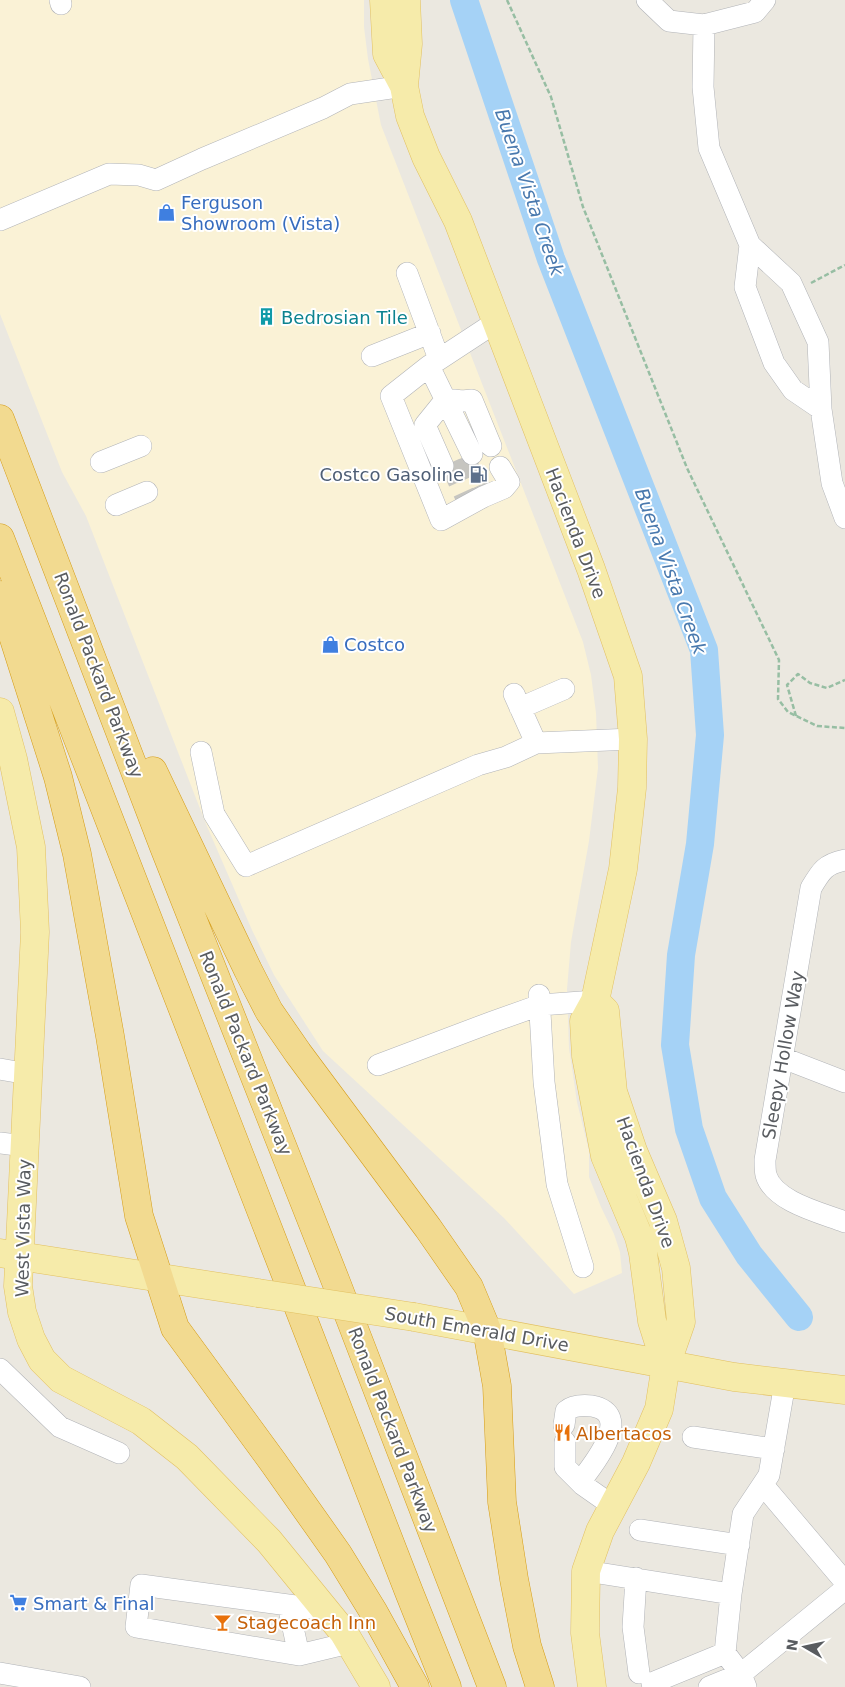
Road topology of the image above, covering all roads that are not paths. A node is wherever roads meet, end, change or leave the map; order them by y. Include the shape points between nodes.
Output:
1 (384, 0) edge
2 (406, 0) edge
3 (647, 0) edge
4 (765, 0) edge
5 (704, 25) junction
6 (404, 86) junction
7 (0, 220) edge
8 (750, 245) junction
9 (407, 273) dead end
10 (496, 322) junction
11 (430, 333) junction
12 (372, 356) dead end
13 (434, 362) junction
14 (445, 406) junction
15 (821, 409) junction
16 (0, 419) edge
17 (141, 446) dead end
18 (101, 462) dead end
19 (148, 492) dead end
20 (481, 492) dead end
21 (116, 505) dead end
22 (845, 518) edge
23 (0, 538) edge
24 (67, 591) junction
25 (0, 595) edge
26 (564, 689) dead end
27 (0, 712) edge
28 (633, 739) junction
29 (536, 744) junction
30 (201, 752) dead end
31 (9, 782) edge
32 (845, 860) edge
33 (540, 1000) junction
34 (595, 1001) junction
35 (783, 1058) junction
36 (378, 1065) dead end
37 (0, 1069) edge
38 (28, 1074) junction
39 (845, 1082) edge
40 (12, 1144) edge
41 (845, 1222) edge
42 (10, 1255) edge
43 (583, 1267) dead end
44 (160, 1278) junction
45 (487, 1330) junction
46 (666, 1364) junction
47 (0, 1370) edge
48 (785, 1383) junction
49 (845, 1390) edge
50 (692, 1437) dead end
51 (774, 1449) junction
52 (118, 1453) dead end
53 (580, 1482) junction
54 (763, 1485) junction
55 (613, 1506) junction
56 (640, 1530) dead end
57 (739, 1545) junction
58 (586, 1571) junction
59 (636, 1578) junction
60 (845, 1582) edge
61 (845, 1589) edge
62 (731, 1594) junction
63 (288, 1605) junction
64 (325, 1610) junction
65 (350, 1643) junction
66 (725, 1652) junction
67 (299, 1655) junction
68 (0, 1673) edge
69 (646, 1680) edge
70 (743, 1680) edge
71 (80, 1687) edge
72 (376, 1687) edge
73 (415, 1687) edge
74 (447, 1687) edge
75 (492, 1687) edge
76 (540, 1687) edge
77 (592, 1687) edge
78 (709, 1687) edge

1 - 6 main road, Hacienda Drive via 387,54
2 - 6 main road, Hacienda Drive via 408,44
3 - 5 street via 669,21
4 - 5 street via 755,12
5 - 8 street via 703,87 709,148
6 - 7 street via 350,94 156,180 139,175 109,174
6 - 10 main road, Hacienda Drive via 410,116 458,221
8 - 15 street via 791,283 818,342
8 - 15 street via 745,287 774,363 793,390
9 - 11 street
10 - 13 street
10 - 28 main road, Hacienda Drive via 628,676
11 - 12 street
11 - 13 street
13 - 14 street
13 - 20 street via 390,396 441,520
14 - 14 street via 438,432 467,456
15 - 22 street via 832,483
16 - 24 highway, Ronald Packard Parkway
17 - 18 street
19 - 21 street
23 - 74 highway
24 - 45 highway via 269,1011 469,1287
24 - 75 highway, Ronald Packard Parkway
25 - 44 highway via 58,777 77,854 140,1216
26 - 29 street via 517,701
27 - 31 main road, West Vista Way via 14,759
28 - 29 street
28 - 34 main road, Hacienda Drive via 632,788 623,869
29 - 30 street via 478,765 246,866 214,814
31 - 38 main road, West Vista Way via 31,847 35,932
32 - 35 street, Sleepy Hollow Way via 831,863 821,871 811,888
33 - 34 street
33 - 36 street via 492,1022
33 - 43 street via 544,1082 557,1184
34 - 46 main road, Hacienda Drive via 584,1021 586,1056 605,1156 641,1245 651,1316
35 - 39 street
35 - 41 street, Sleepy Hollow Way via 765,1160 766,1175 770,1184 788,1200
37 - 38 street
38 - 40 main road, West Vista Way
40 - 42 main road, West Vista Way
42 - 44 main road, South Emerald Drive
42 - 64 main road, West Vista Way via 22,1312 42,1360 61,1379 141,1421 187,1457 269,1541
44 - 45 main road, South Emerald Drive, bridge
44 - 73 highway via 175,1328 338,1554
45 - 46 main road, South Emerald Drive
45 - 76 highway via 497,1386 502,1502 527,1646
46 - 48 main road, South Emerald Drive
46 - 55 main road, Hacienda Drive via 659,1409 636,1464
47 - 52 street via 60,1428
48 - 49 main road, South Emerald Drive
48 - 51 street
50 - 51 street
51 - 54 street via 769,1475
53 - 53 street via 598,1458 611,1431 608,1415 593,1406 577,1406 566,1411 565,1466
53 - 55 street
54 - 57 street via 743,1514
54 - 60 street
55 - 58 main road, Hacienda Drive
56 - 57 street
57 - 62 street
58 - 59 street
58 - 77 main road, Hacienda Drive via 585,1633
59 - 62 street
59 - 69 street via 633,1627
61 - 70 street
62 - 66 street
63 - 64 street
63 - 67 street
63 - 67 street via 141,1585 136,1627
64 - 65 main road, West Vista Way
65 - 67 street
65 - 72 main road, West Vista Way
66 - 69 street via 652,1683
66 - 70 street
68 - 71 street
70 - 78 street

